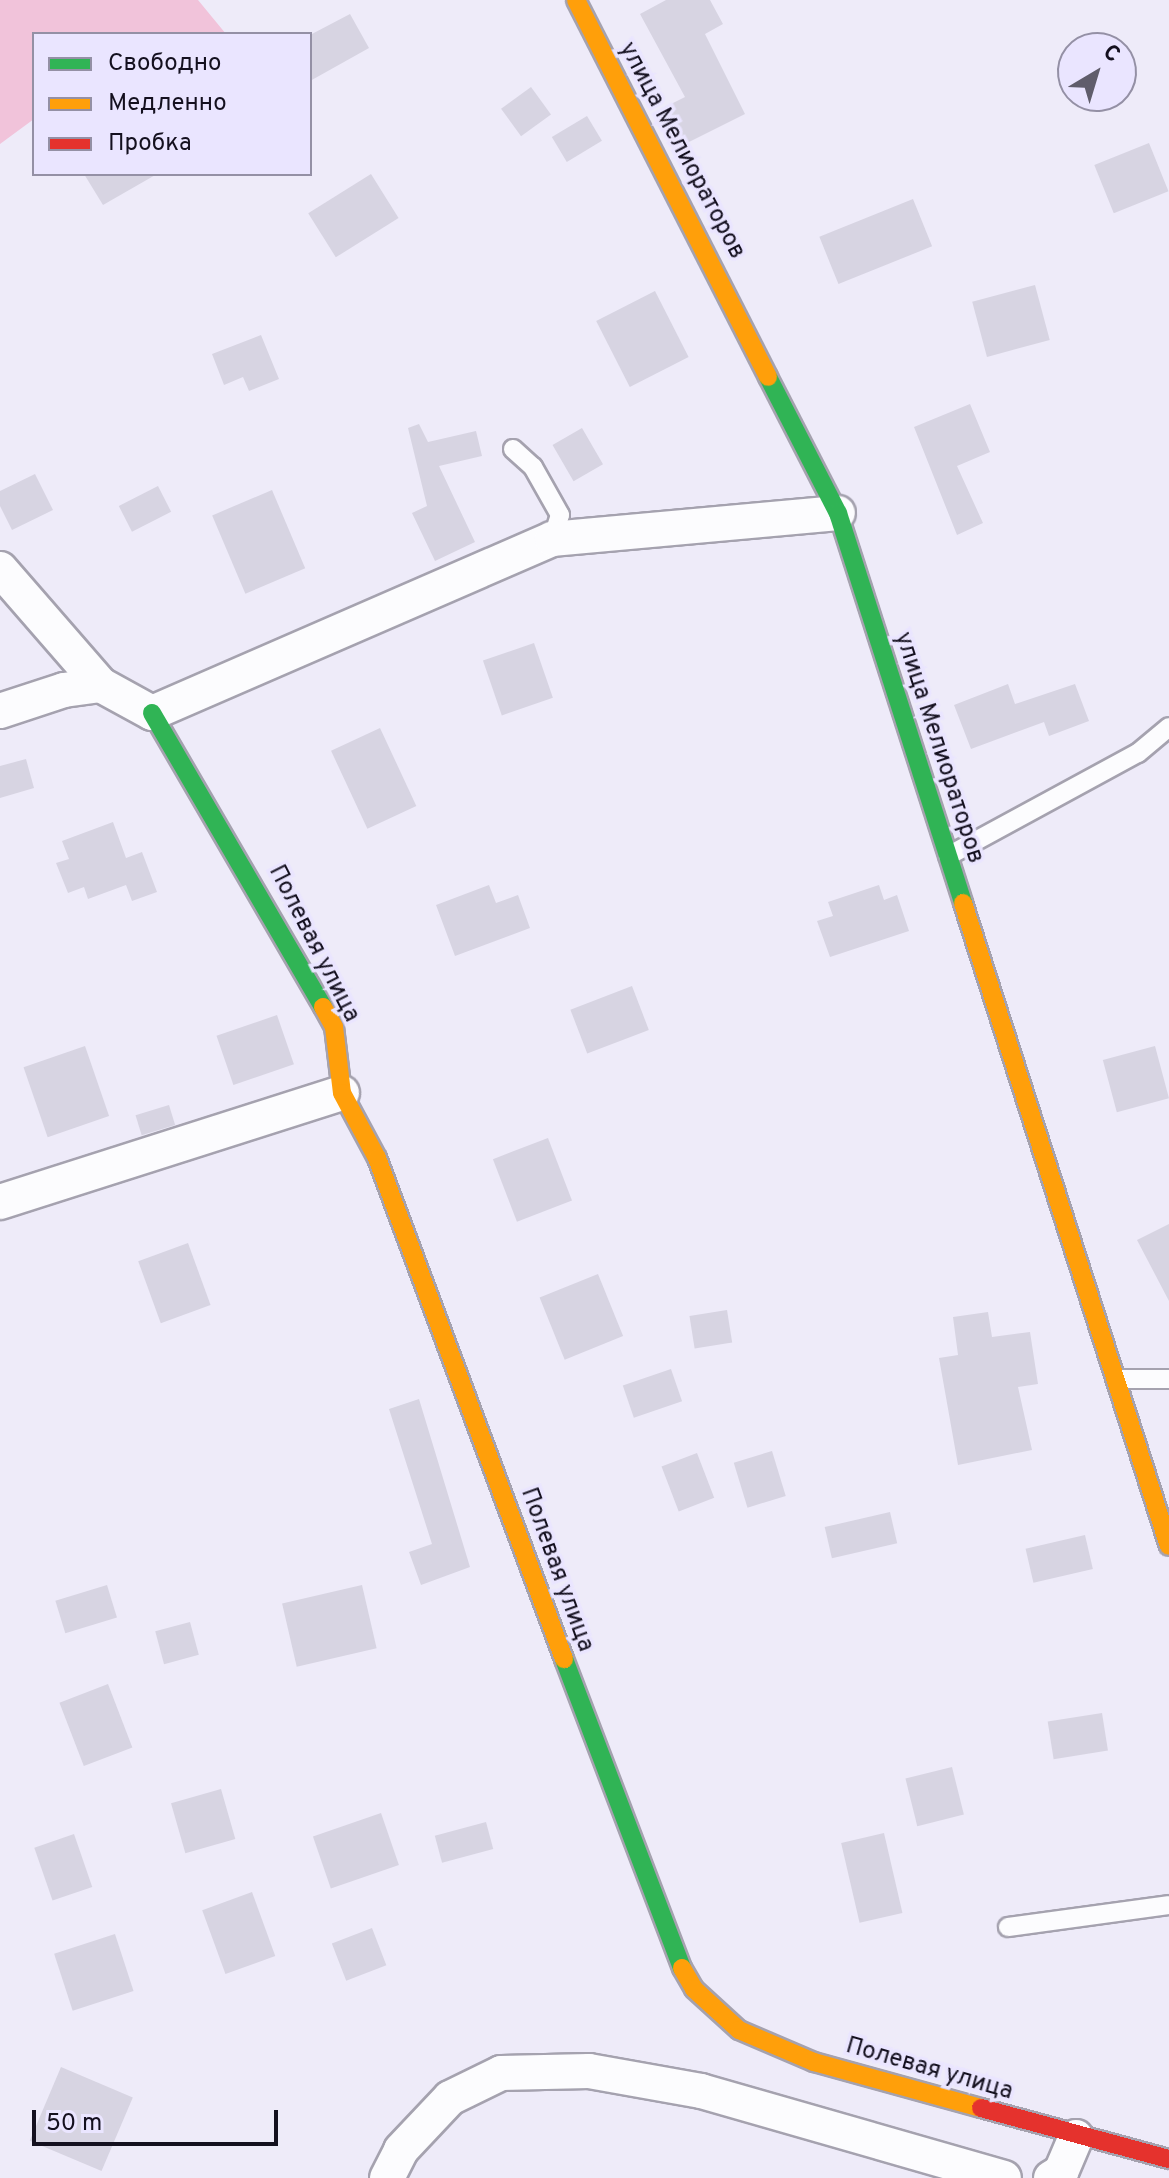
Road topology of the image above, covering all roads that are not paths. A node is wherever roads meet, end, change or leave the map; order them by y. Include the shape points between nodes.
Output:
1 (576, 0) edge
2 (513, 449) dead end
3 (838, 513) junction
4 (552, 539) junction
5 (0, 569) edge
6 (101, 685) junction
7 (0, 711) edge
8 (152, 713) junction
9 (1169, 727) edge
10 (948, 856) junction
11 (342, 1093) junction
12 (0, 1202) edge
13 (1113, 1379) junction
14 (1169, 1379) edge
15 (1169, 1546) edge
16 (1169, 1905) edge
17 (1008, 1927) dead end
18 (1076, 2137) junction
19 (1169, 2159) edge
20 (387, 2178) edge
21 (1004, 2178) edge
22 (1051, 2178) edge

1 - 3 street, улица Мелиораторов
2 - 4 lane via 533,467 560,515
3 - 4 street
3 - 10 street, улица Мелиораторов
4 - 8 street
5 - 6 street
6 - 7 street via 64,690
6 - 8 street
8 - 11 street, Полевая улица via 334,1027
9 - 10 lane via 1138,753
10 - 13 street, улица Мелиораторов
11 - 12 street
11 - 18 street, Полевая улица via 377,1158 672,1950 694,1989 739,2030 814,2062
13 - 14 lane
13 - 15 street, улица Мелиораторов
16 - 17 lane
18 - 19 street, Полевая улица
18 - 22 street via 1061,2172
20 - 21 street via 401,2150 450,2098 501,2073 589,2071 701,2091

